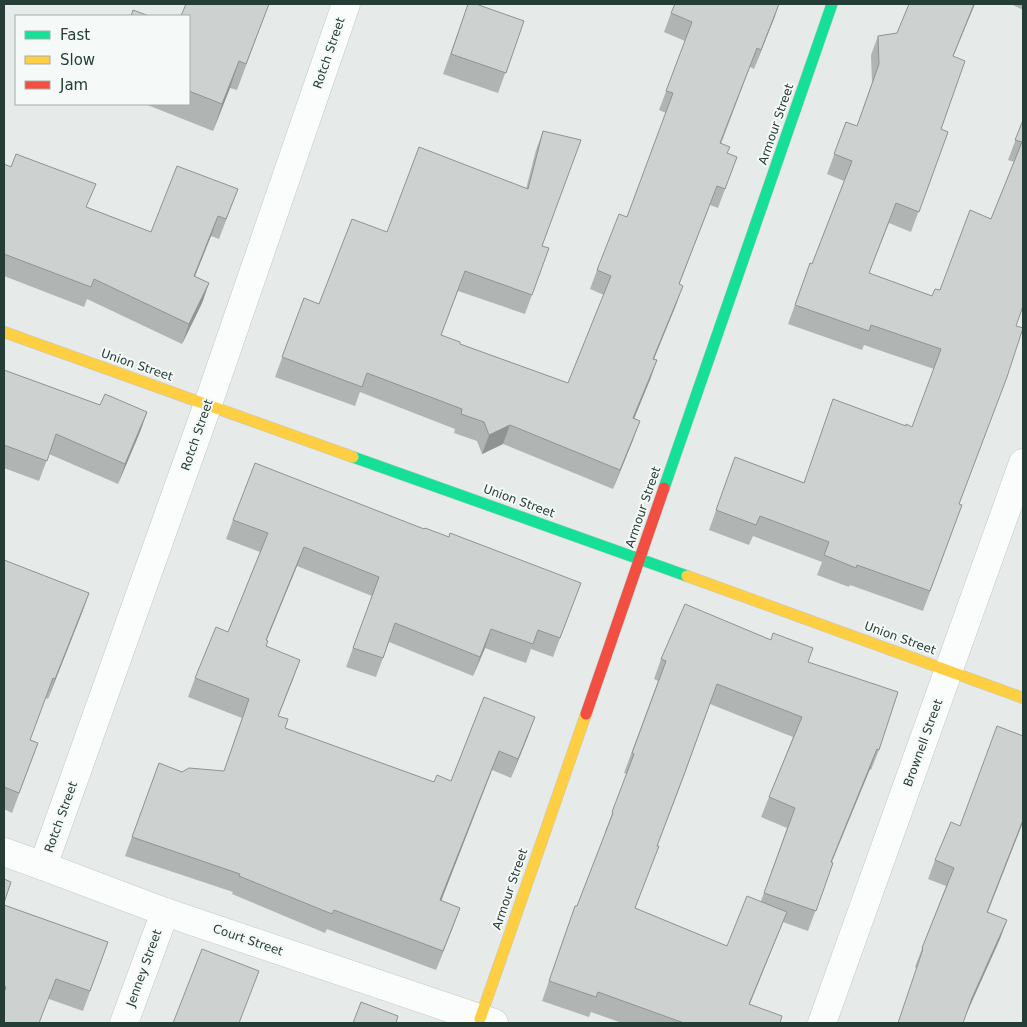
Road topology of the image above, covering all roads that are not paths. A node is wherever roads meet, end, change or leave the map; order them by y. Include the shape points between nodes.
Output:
1 (346, 4) edge
2 (832, 4) edge
3 (4, 332) edge
4 (208, 404) junction
5 (1023, 463) edge
6 (640, 559) junction
7 (949, 672) junction
8 (1023, 698) edge
9 (4, 852) edge
10 (43, 866) junction
11 (165, 912) junction
12 (487, 1021) edge
13 (124, 1023) edge
14 (822, 1023) edge

1 - 4 street, Rotch Street
2 - 6 main road, Armour Street
3 - 4 main road, Union Street
4 - 6 main road, Union Street
4 - 10 street, Rotch Street
5 - 7 street, Brownell Street
6 - 7 main road, Union Street
6 - 12 main road, Armour Street
7 - 8 main road, Union Street
7 - 14 street, Brownell Street
9 - 10 street, Court Street
10 - 11 street, Court Street
11 - 12 street, Court Street
11 - 13 street, Jenney Street

